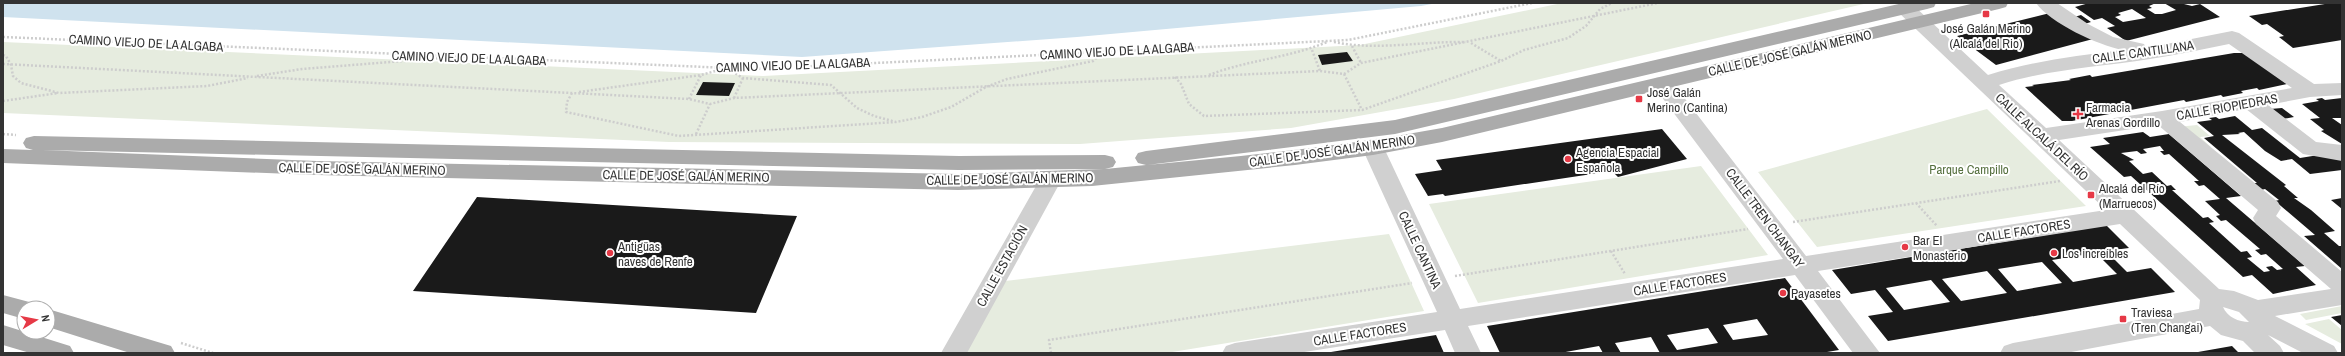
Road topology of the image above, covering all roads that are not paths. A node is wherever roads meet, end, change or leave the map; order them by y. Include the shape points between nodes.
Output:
1 (1999, 3) edge
2 (2045, 3) edge
3 (1917, 11) edge
4 (2151, 53) junction
5 (1662, 83) junction
6 (1984, 83) junction
7 (2342, 89) edge
8 (2310, 91) junction
9 (2251, 103) junction
10 (2162, 118) junction
11 (2041, 136) junction
12 (11, 138) edge
13 (1373, 148) junction
14 (2342, 154) edge
15 (3, 156) edge
16 (1051, 180) junction
17 (2125, 215) junction
18 (1801, 266) junction
19 (2342, 285) edge
20 (2342, 296) edge
21 (3, 304) edge
22 (16, 308) edge
23 (2214, 308) junction
24 (1452, 319) junction
25 (56, 320) edge
26 (2255, 321) junction
27 (3, 335) edge
28 (61, 353) edge
29 (162, 353) edge
30 (954, 353) edge
31 (1234, 353) edge
32 (1468, 353) edge
33 (1867, 353) edge
34 (2013, 353) edge
35 (2270, 353) edge
36 (2325, 353) edge

1 - 3 main road, CALLE DE JOSÉ GALÁN MERINO
2 - 4 street via 2081,28 2107,41 2127,44
3 - 5 main road, CALLE DE JOSÉ GALÁN MERINO
3 - 6 street, CALLE ALCALÁ DEL RÍO
3 - 12 main road, CALLE DE JOSÉ GALÁN MERINO via 1395,127 1091,164 959,163
4 - 6 street, CALLE CANTILLANA via 2058,64
4 - 8 street, CALLE CANTILLANA via 2232,36
5 - 13 main road, CALLE DE JOSÉ GALÁN MERINO via 1442,135
5 - 18 street, CALLE TREN CHANGAY
6 - 11 street, CALLE ALCALÁ DEL RÍO
7 - 8 street, CALLE RIOPIEDRAS
8 - 9 street, CALLE RIOPIEDRAS
9 - 10 street, CALLE RIOPIEDRAS
9 - 14 street via 2311,149 2336,151
10 - 11 street, CALLE RIOPIEDRAS
10 - 19 street via 2270,208 2264,218
11 - 17 street, CALLE ALCALÁ DEL RÍO
13 - 16 main road, CALLE DE JOSÉ GALÁN MERINO via 1092,178
13 - 24 street, CALLE CANTINA
15 - 16 main road, CALLE DE JOSÉ GALÁN MERINO via 348,169 958,182
16 - 30 street, CALLE ESTACIÓN
17 - 18 street, CALLE FACTORES
17 - 23 street, CALLE ALCALÁ DEL RÍO
18 - 24 street, CALLE FACTORES
18 - 33 street, CALLE TREN CHANGAY
20 - 26 street
21 - 22 main road
23 - 26 street, CALLE ALCALÁ DEL RÍO via 2226,326
23 - 34 street
24 - 31 street, CALLE FACTORES
24 - 32 street, CALLE CANTINA
25 - 29 main road
26 - 35 street
26 - 36 street
27 - 28 main road

